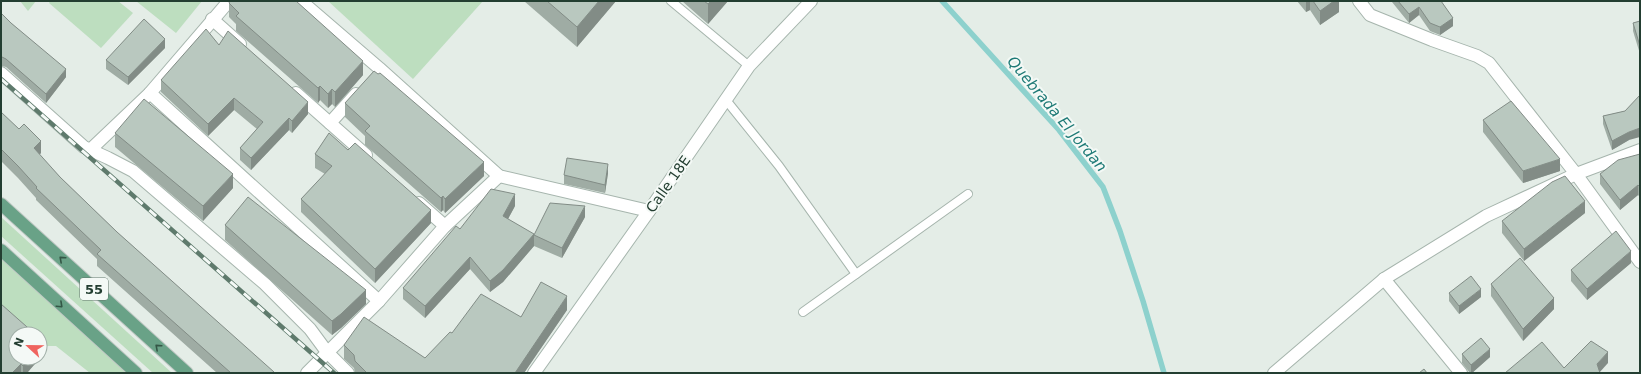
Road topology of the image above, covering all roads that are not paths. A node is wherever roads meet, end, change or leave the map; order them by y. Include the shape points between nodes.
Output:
1 (229, 1) edge
2 (301, 1) edge
3 (671, 1) edge
4 (811, 1) edge
5 (1360, 1) edge
6 (212, 20) junction
7 (247, 50) edge
8 (749, 66) junction
9 (379, 68) junction
10 (1, 73) edge
11 (289, 86) edge
12 (150, 94) junction
13 (726, 100) junction
14 (330, 123) junction
15 (90, 150) junction
16 (1640, 150) edge
17 (376, 164) edge
18 (1576, 174) junction
19 (499, 176) junction
20 (968, 194) dead end
21 (411, 195) edge
22 (1, 204) edge
23 (649, 211) junction
24 (445, 226) junction
25 (1, 250) edge
26 (1640, 262) edge
27 (856, 274) junction
28 (1384, 279) junction
29 (379, 301) junction
30 (803, 312) dead end
31 (327, 352) junction
32 (136, 373) edge
33 (187, 373) edge
34 (307, 373) edge
35 (348, 373) edge
36 (534, 373) edge
37 (1274, 373) edge
38 (1461, 373) edge

1 - 6 street
2 - 9 street
3 - 8 lane
4 - 8 street, Calle 18E
5 - 18 street via 1370,15 1489,63
6 - 7 street
6 - 12 street
8 - 13 street, Calle 18E
9 - 14 street
9 - 19 street
10 - 15 street
11 - 14 street
12 - 15 street
12 - 29 street
13 - 23 street, Calle 18E
13 - 27 lane via 779,166
14 - 17 street
15 - 31 street via 133,171 154,188 265,284 310,329
16 - 18 street
18 - 26 street
18 - 28 street via 1486,216
19 - 23 street
19 - 24 street
20 - 27 lane
21 - 24 street
33 -> 22 main road, 55
23 - 36 street, Calle 18E
24 - 29 street
25 -> 32 main road, 55
27 - 30 lane
28 - 37 street
28 - 38 street
29 - 31 street
31 - 34 street
31 - 35 street

